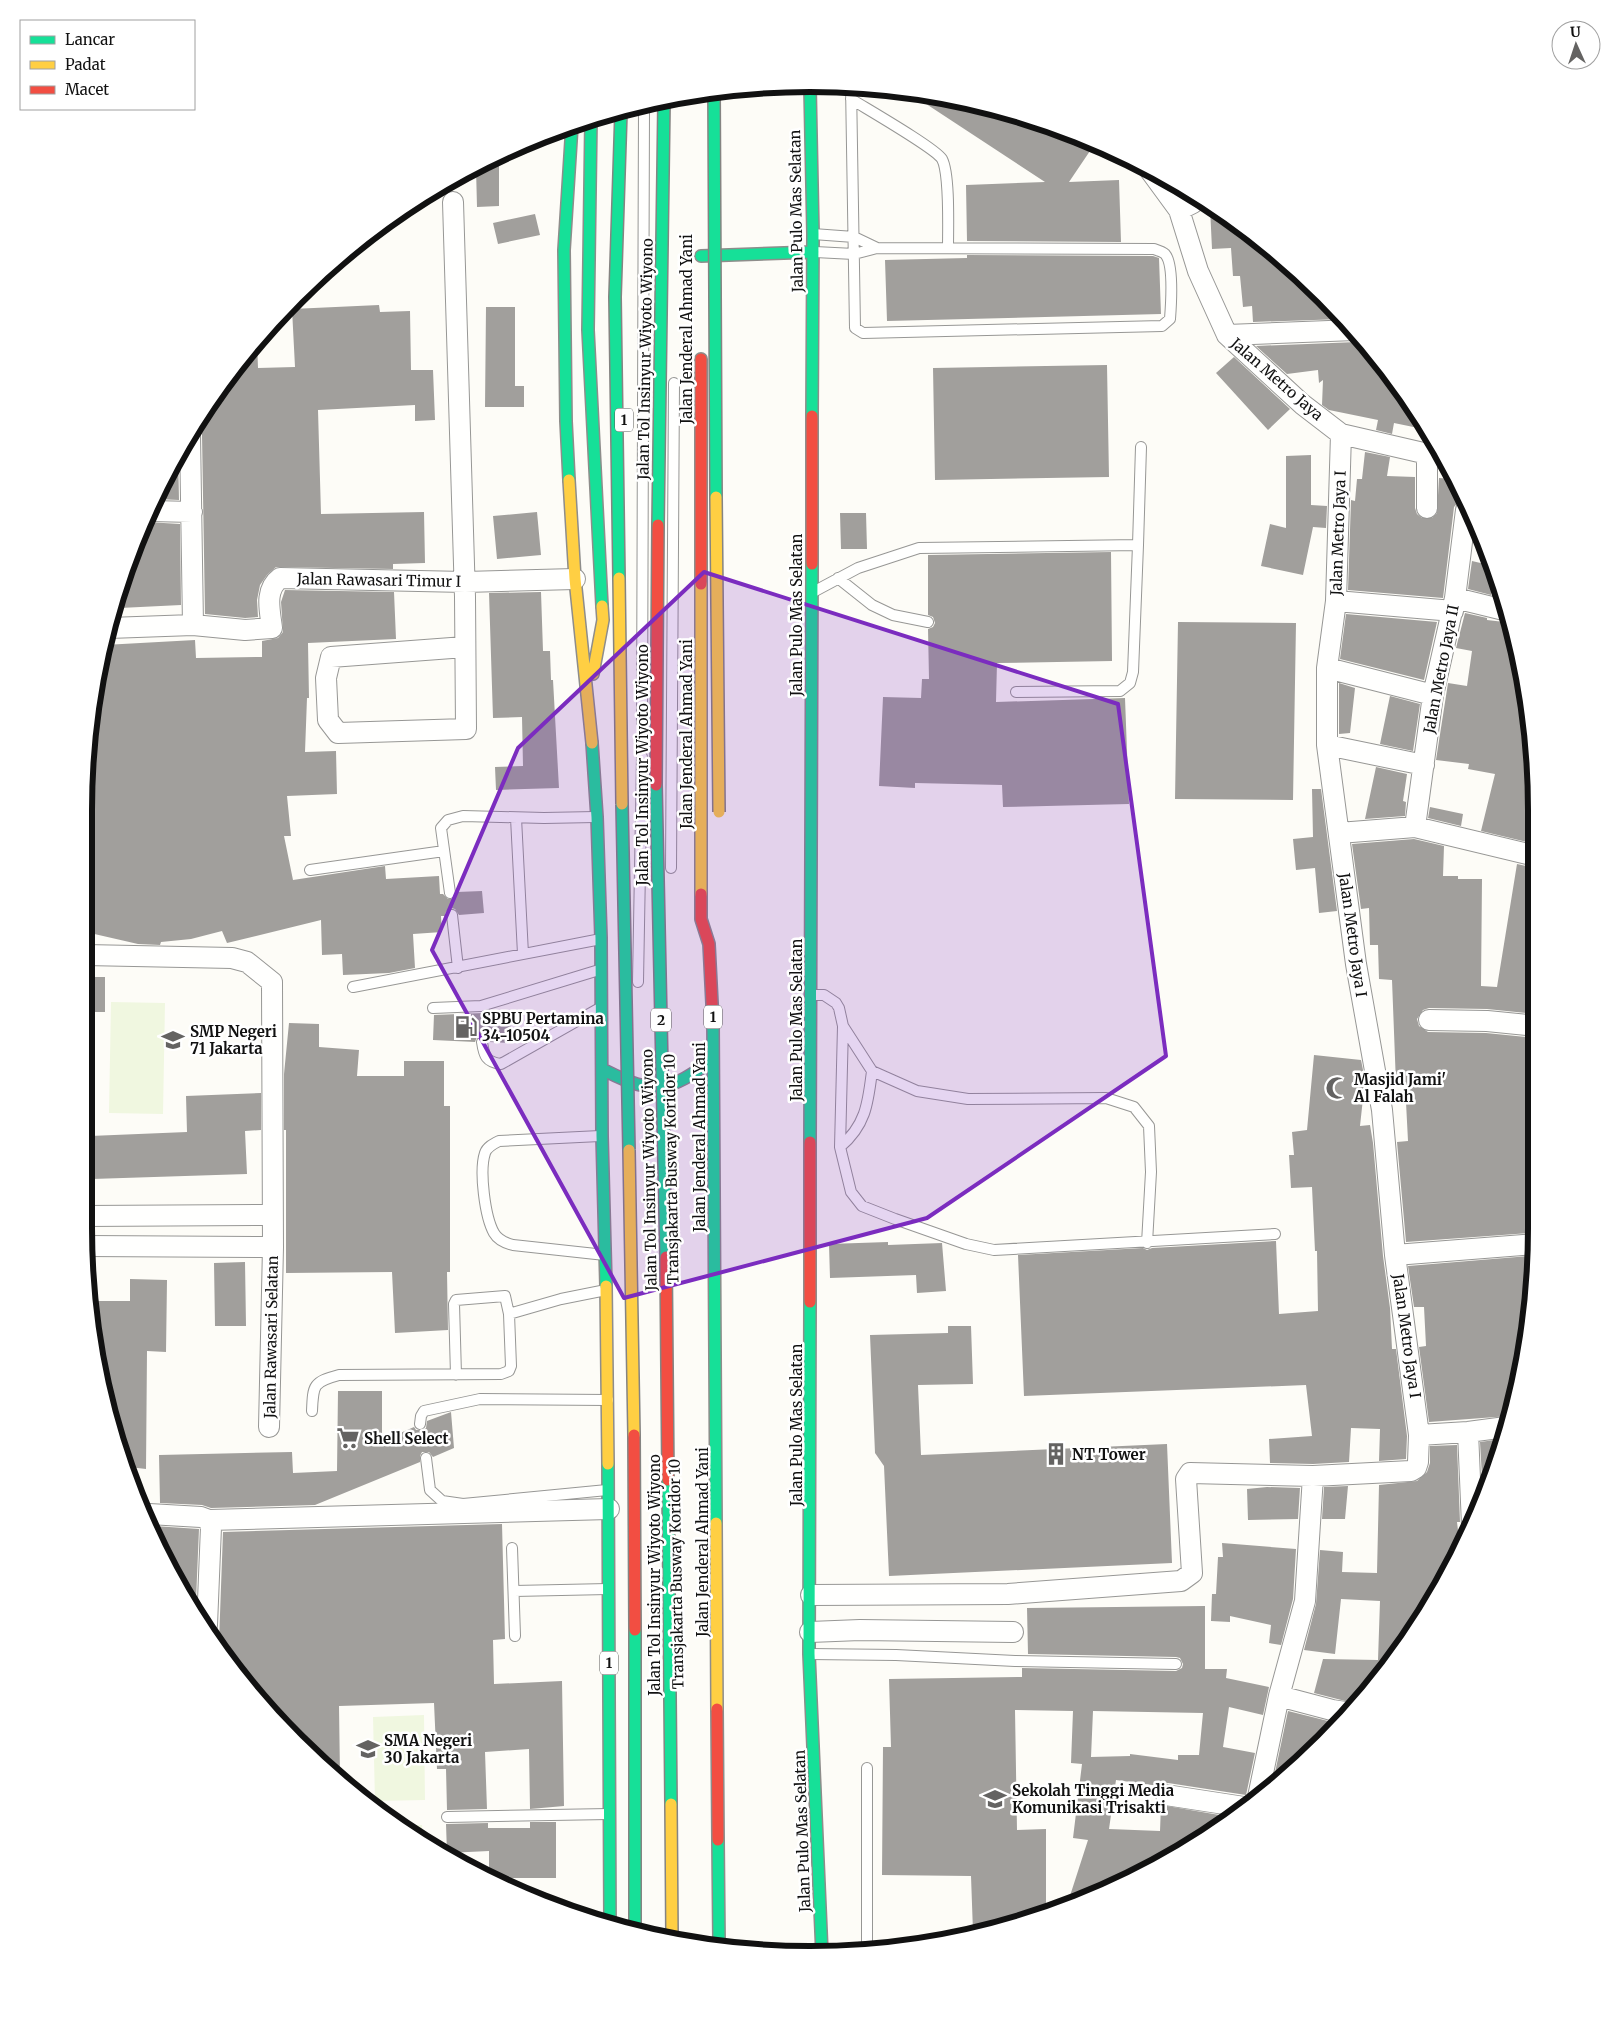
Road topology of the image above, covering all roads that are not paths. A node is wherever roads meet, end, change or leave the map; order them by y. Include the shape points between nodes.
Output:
1 (810, 92) edge
2 (852, 94) edge
3 (714, 99) edge
4 (852, 99) junction
5 (704, 101) edge
6 (664, 107) edge
7 (644, 112) edge
8 (622, 118) edge
9 (622, 118) edge
10 (591, 128) edge
11 (571, 134) edge
12 (703, 179) dead end
13 (453, 202) dead end
14 (1193, 204) edge
15 (813, 234) junction
16 (854, 237) junction
17 (877, 248) junction
18 (948, 248) junction
19 (813, 252) junction
20 (854, 254) junction
21 (701, 256) dead end
22 (1344, 330) edge
23 (1227, 335) junction
24 (701, 346) dead end
25 (674, 376) dead end
26 (1341, 434) junction
27 (1140, 446) dead end
28 (190, 449) edge
29 (1434, 456) edge
30 (1436, 459) edge
31 (1427, 508) dead end
32 (159, 511) edge
33 (192, 512) junction
34 (1465, 517) edge
35 (1138, 546) junction
36 (838, 578) junction
37 (575, 579) junction
38 (465, 582) junction
39 (811, 592) junction
40 (1336, 601) junction
41 (1454, 605) junction
42 (1499, 610) edge
43 (928, 622) dead end
44 (193, 625) junction
45 (116, 628) edge
46 (465, 647) junction
47 (1327, 668) junction
48 (607, 676) dead end
49 (1016, 692) dead end
50 (600, 694) dead end
51 (587, 695) junction
52 (1433, 695) junction
53 (590, 722) junction
54 (1327, 745) junction
55 (1424, 765) junction
56 (719, 816) dead end
57 (597, 817) junction
58 (516, 818) junction
59 (1416, 827) junction
60 (1339, 833) junction
61 (444, 851) junction
62 (1528, 854) edge
63 (310, 870) dead end
64 (671, 880) dead end
65 (450, 893) dead end
66 (452, 915) dead end
67 (716, 926) dead end
68 (602, 938) junction
69 (709, 944) junction
70 (670, 949) dead end
71 (523, 954) junction
72 (92, 955) edge
73 (458, 968) junction
74 (602, 969) junction
75 (353, 987) dead end
76 (810, 994) junction
77 (638, 998) dead end
78 (602, 1006) junction
79 (433, 1008) dead end
80 (1429, 1020) dead end
81 (1528, 1025) edge
82 (843, 1026) junction
83 (637, 1027) dead end
84 (482, 1042) dead end
85 (713, 1060) junction
86 (602, 1069) junction
87 (872, 1071) junction
88 (636, 1086) junction
89 (669, 1087) junction
90 (602, 1136) junction
91 (840, 1147) junction
92 (272, 1215) junction
93 (92, 1216) edge
94 (1275, 1234) dead end
95 (1147, 1243) junction
96 (1528, 1245) edge
97 (93, 1246) edge
98 (273, 1248) junction
99 (606, 1255) junction
100 (1396, 1255) junction
101 (607, 1290) junction
102 (509, 1314) junction
103 (456, 1375) junction
104 (608, 1400) junction
105 (312, 1411) dead end
106 (420, 1424) dead end
107 (269, 1427) dead end
108 (1500, 1427) edge
109 (1468, 1432) junction
110 (1419, 1435) junction
111 (426, 1458) dead end
112 (1313, 1476) junction
113 (609, 1500) junction
114 (1471, 1509) edge
115 (152, 1514) edge
116 (209, 1520) junction
117 (512, 1548) dead end
118 (609, 1589) junction
119 (514, 1591) junction
120 (810, 1595) junction
121 (207, 1617) edge
122 (810, 1632) junction
123 (1013, 1632) dead end
124 (514, 1636) dead end
125 (810, 1654) junction
126 (1176, 1664) dead end
127 (1279, 1696) junction
128 (1341, 1711) edge
129 (867, 1768) dead end
130 (1260, 1788) edge
131 (1166, 1795) dead end
132 (1230, 1810) edge
133 (610, 1814) junction
134 (447, 1817) dead end
135 (610, 1917) edge
136 (636, 1925) edge
137 (644, 1927) edge
138 (672, 1933) edge
139 (681, 1935) edge
140 (719, 1940) edge
141 (867, 1944) edge
142 (822, 1946) edge

1 - 15 main road, Jalan Pulo Mas Selatan
2 - 4 lane
3 - 56 main road, bridge
4 - 16 lane
4 - 18 lane via 942,159 946,176
5 - 12 main road
6 - 138 main road, Jalan Tol Insinyur Wiyoto Wiyono / 2, bridge via 654,751 666,1257
7 - 77 lane
8 - 48 main road, 1 via 627,610 625,630
9 - 136 main road, Jalan Tol Insinyur Wiyoto Wiyono, bridge via 615,297 635,1461
10 - 51 main road via 588,330 603,620 598,659
11 - 37 main road, 1 via 564,250 566,421
13 - 38 street
14 - 23 street, Jalan Metro Jaya via 1198,270
15 - 16 lane
15 - 19 main road, Jalan Pulo Mas Selatan
16 - 17 lane
16 - 20 lane
17 - 18 lane
17 - 20 lane
18 - 20 lane via 1154,249 1164,254 1169,263 1170,319 1162,326 863,333 856,328
19 - 20 lane
19 - 21 main road
19 - 39 main road, Jalan Pulo Mas Selatan
22 - 23 street
23 - 26 street, Jalan Metro Jaya via 1302,404
24 - 69 main road, Jalan Jenderal Ahmad Yani / 1 via 701,919
25 - 64 lane
26 - 29 street, Jalan Metro Jaya
26 - 40 street, Jalan Metro Jaya I
27 - 35 lane
28 - 33 street
30 - 31 street
32 - 33 street
33 - 44 street
34 - 41 street, Jalan Metro Jaya II
35 - 36 lane via 918,548
35 - 49 lane via 1130,683 1120,691
36 - 39 lane
36 - 43 lane via 872,605 893,616
37 - 38 street, Jalan Rawasari Timur I
37 - 51 main road, 1
38 - 44 street, Jalan Rawasari Timur I via 280,578 269,592 272,628 245,630
38 - 46 street
39 - 76 main road, Jalan Pulo Mas Selatan
40 - 41 street
40 - 47 street, Jalan Metro Jaya I
41 - 42 street
41 - 52 street, Jalan Metro Jaya II
44 - 45 street, Jalan Rawasari Timur I
46 - 46 street via 466,729 338,734 328,720 326,678 331,657
47 - 52 street
47 - 54 street, Jalan Metro Jaya I
50 - 53 main road, 1
51 - 53 main road, 1
52 - 55 street, Jalan Metro Jaya II
53 - 57 main road, 1
54 - 55 street
54 - 60 street, Jalan Metro Jaya I
55 - 59 street, Jalan Metro Jaya II
57 - 58 lane
57 - 68 main road, 1
58 - 61 lane via 463,816 448,820 441,828
58 - 71 lane
59 - 60 street
59 - 62 street
60 - 100 street, Jalan Metro Jaya I via 1356,964 1382,1110
61 - 63 lane
61 - 65 lane
66 - 73 lane
67 - 69 main road
68 - 71 lane
68 - 74 main road, 1
69 - 85 main road, Jalan Jenderal Ahmad Yani / 1
70 - 89 lane, Transjakarta Busway Koridor 10
71 - 73 lane
72 - 92 street, Jalan Rawasari Selatan via 232,958 247,962 272,982
73 - 75 lane
74 - 78 main road, 1
74 - 79 lane via 481,1009
76 - 82 lane via 824,995 836,1003
76 - 120 main road, Jalan Pulo Mas Selatan
78 - 84 lane via 500,1064 491,1063 484,1057
78 - 86 main road, 1
80 - 81 street
82 - 87 lane
82 - 91 lane
83 - 88 lane
85 - 89 main road
85 - 140 main road, Jalan Jenderal Ahmad Yani / 1
86 - 88 main road
86 - 90 main road, 1
87 - 91 lane via 861,1122 854,1135
87 - 95 lane via 918,1092 968,1099 1106,1098 1134,1107 1149,1126 1151,1172
88 - 89 main road
88 - 137 lane
89 - 139 lane, Transjakarta Busway Koridor 10
90 - 99 main road, 1
90 - 99 lane via 499,1141 485,1153 482,1178 490,1222 494,1234 502,1242
91 - 95 lane via 851,1192 862,1206 966,1244 994,1250
92 - 93 street
92 - 98 street, Jalan Rawasari Selatan
94 - 95 lane
96 - 100 street
97 - 98 street, Jalan Rawasari Selatan
98 - 107 street, Jalan Rawasari Selatan
99 - 101 main road, 1
100 - 110 street, Jalan Metro Jaya I
101 - 102 lane
101 - 104 main road, 1
102 - 103 lane via 509,1371
102 - 103 lane via 505,1296 456,1300
103 - 105 lane via 339,1375 320,1380 313,1390
104 - 106 lane via 480,1399 424,1411
104 - 113 main road, 1
108 - 109 street
109 - 110 street
109 - 114 street
110 - 112 street, Jalan Metro Jaya I via 1418,1462 1410,1471
111 - 113 lane via 430,1490 442,1501 463,1504
112 - 120 street, Jalan Metro Jaya I via 1190,1473 1186,1479 1192,1573 1181,1582 1008,1594
112 - 127 street via 1305,1601
113 - 116 street
113 - 118 main road, 1
115 - 116 street
116 - 121 street
117 - 119 lane
118 - 119 lane
118 - 133 main road, 1
119 - 124 lane
120 - 122 main road, Jalan Pulo Mas Selatan
122 - 123 street
122 - 125 main road, Jalan Pulo Mas Selatan
125 - 126 lane
125 - 142 main road, Jalan Pulo Mas Selatan
127 - 128 street
127 - 130 street
129 - 141 lane
131 - 132 street
133 - 134 lane
133 - 135 main road, 1

